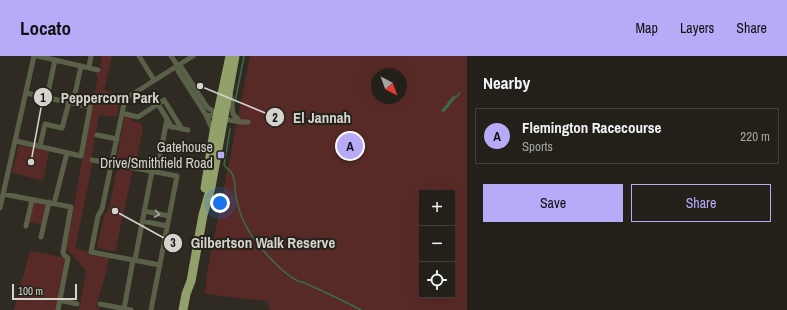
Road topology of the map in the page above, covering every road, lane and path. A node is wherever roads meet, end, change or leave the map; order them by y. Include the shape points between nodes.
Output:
1 (34, 56) edge
2 (38, 56) edge
3 (91, 56) edge
4 (139, 56) edge
5 (172, 56) edge
6 (193, 56) edge
7 (230, 56) edge
8 (236, 56) edge
9 (55, 60) junction
10 (81, 66) junction
11 (178, 66) junction
12 (89, 67) junction
13 (98, 70) dead end
14 (154, 80) junction
15 (191, 87) junction
16 (230, 87) junction
17 (26, 93) junction
18 (47, 97) junction
19 (71, 102) junction
20 (158, 104) junction
21 (122, 114) junction
22 (206, 114) junction
23 (220, 116) junction
24 (167, 119) junction
25 (240, 122) junction
26 (248, 122) dead end
27 (166, 126) junction
28 (172, 127) junction
29 (182, 129) junction
30 (188, 130) dead end
31 (214, 132) junction
32 (97, 135) dead end
33 (117, 139) junction
34 (16, 141) junction
35 (40, 146) junction
36 (67, 153) junction
37 (92, 160) dead end
38 (112, 163) junction
39 (155, 171) junction
40 (3, 194) junction
41 (32, 200) junction
42 (52, 203) junction
43 (0, 208) edge
44 (144, 211) junction
45 (203, 215) junction
46 (169, 216) junction
47 (142, 221) junction
48 (26, 226) dead end
49 (167, 226) junction
50 (41, 237) dead end
51 (134, 260) junction
52 (160, 265) junction
53 (191, 281) junction
54 (60, 300) junction
55 (77, 304) dead end
56 (100, 304) dead end
57 (190, 306) edge
58 (124, 308) junction
59 (58, 310) edge
60 (132, 310) edge
61 (151, 310) edge
62 (183, 310) edge

1 - 17 street
2 - 9 street
3 - 12 street
4 - 14 street
5 - 11 street
6 - 11 street
7 - 23 highway
8 - 16 highway
9 - 10 street
9 - 18 street
10 - 12 street
10 - 19 street
11 - 14 street
11 - 15 street via 182,68
12 - 13 street
14 - 21 street via 125,98
15 - 22 street
15 - 23 street via 207,107
16 - 23 highway via 226,108
16 - 25 street via 233,112
17 - 18 street
17 - 34 street
18 - 19 street
19 - 35 street via 62,128 45,124
19 - 36 street via 90,107 81,156
20 - 21 street via 138,117
20 - 24 street
20 - 29 street via 164,100
21 - 33 street
22 - 23 street
22 - 31 street
23 - 25 street
23 - 31 highway
23 - 45 highway via 211,187
24 - 27 street
24 - 28 street
25 - 26 street
27 - 28 street
27 - 39 street
28 - 29 street
29 - 30 street
31 - 45 highway
32 - 33 street
33 - 38 street
34 - 35 street
34 - 40 street
35 - 36 street
36 - 42 street
37 - 38 street
38 - 39 street
38 - 51 street via 91,252
39 - 44 street
39 - 46 street via 177,176
40 - 41 street
40 - 43 street
41 - 42 street
41 - 48 street
42 - 50 street
42 - 54 street via 71,207 63,251 68,258
44 -> 46 street
44 - 47 street
45 - 53 highway
46 - 49 street
47 - 49 street
47 - 51 street
49 - 52 street
51 - 52 street
51 - 58 street
52 - 61 street
53 - 57 highway
53 - 62 highway
54 - 55 street
54 - 59 street
56 - 58 street
57 - 62 highway via 188,303
58 - 60 street

